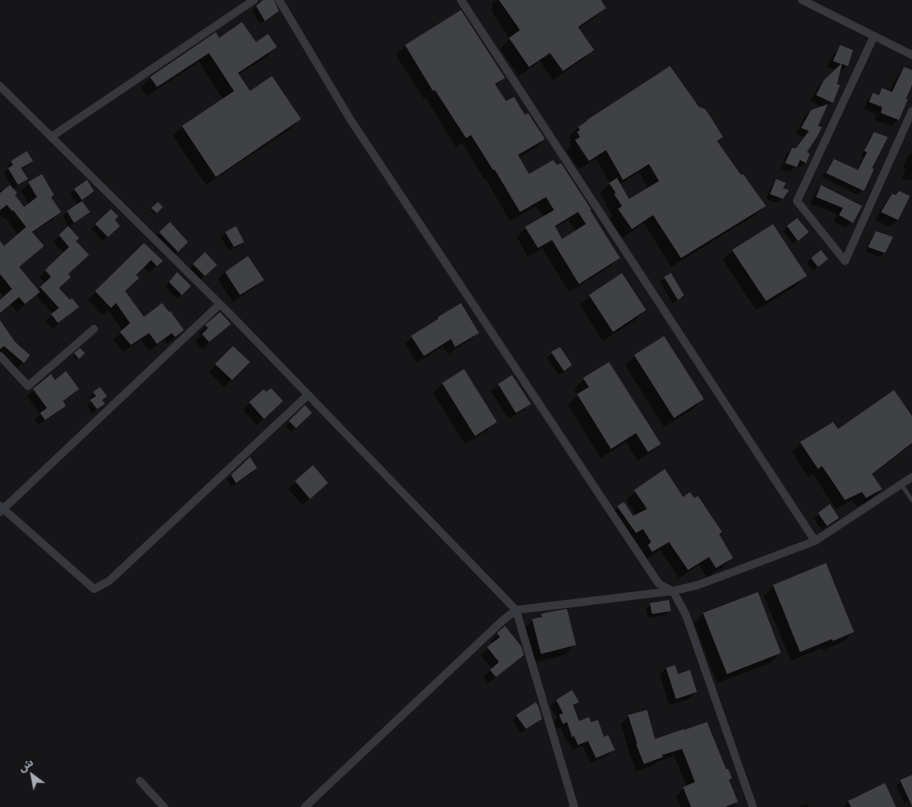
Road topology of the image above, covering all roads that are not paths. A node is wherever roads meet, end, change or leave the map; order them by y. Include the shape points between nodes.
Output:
1 (254, 0) edge
2 (279, 0) edge
3 (461, 0) edge
4 (802, 0) edge
5 (874, 36) junction
6 (912, 55) edge
7 (0, 86) edge
8 (912, 111) edge
9 (51, 137) junction
10 (220, 304) junction
11 (94, 329) dead end
12 (0, 356) edge
13 (308, 394) junction
14 (912, 477) edge
15 (901, 484) junction
16 (912, 500) edge
17 (1, 509) edge
18 (815, 541) junction
19 (673, 591) junction
20 (516, 610) junction
21 (140, 781) dead end
22 (164, 807) edge
23 (305, 807) edge
24 (573, 807) edge
25 (753, 807) edge

1 - 9 street
2 - 19 street via 350,118 659,584
3 - 18 street
4 - 5 street
5 - 6 street
5 - 8 street via 798,201 845,261
7 - 9 street
9 - 10 street
10 - 13 street
10 - 17 street
11 - 12 street via 28,386
13 - 17 street via 115,576 94,590
13 - 20 street
14 - 15 street
15 - 16 lane
15 - 18 street
18 - 19 street via 698,585
19 - 20 street
19 - 25 street via 686,615
20 - 23 street
20 - 24 street
21 - 22 street

